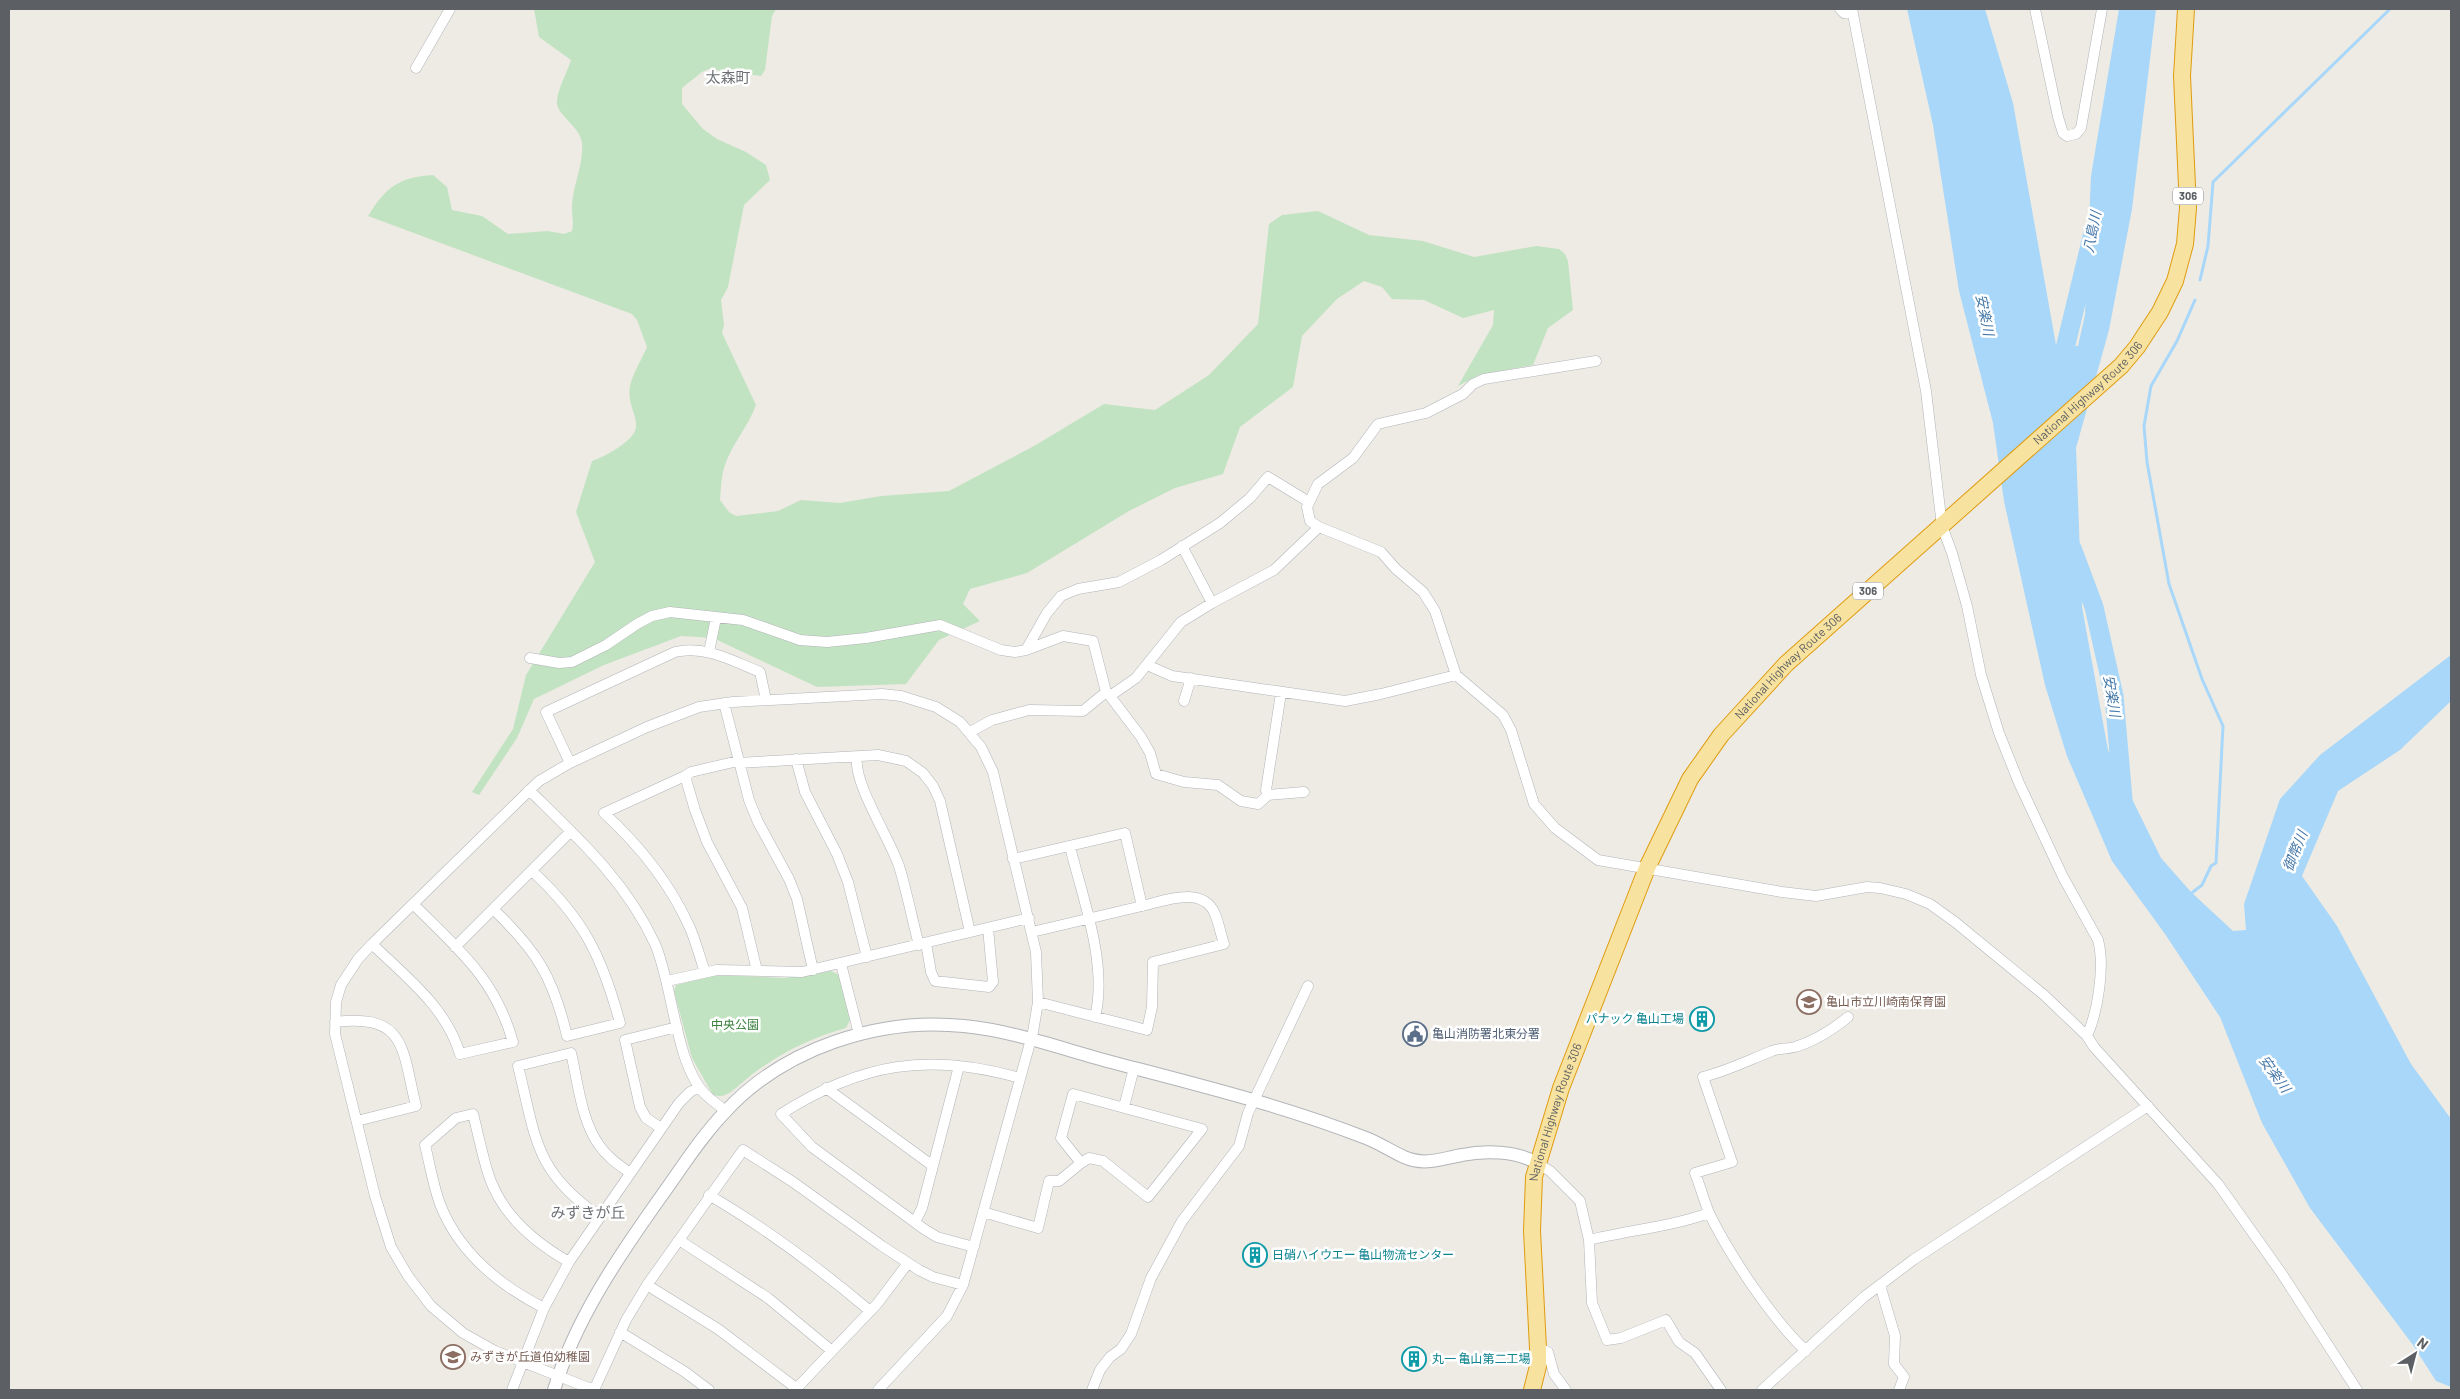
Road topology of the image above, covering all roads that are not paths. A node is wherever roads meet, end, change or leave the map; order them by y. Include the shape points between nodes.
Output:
1 (450, 9) edge
2 (1840, 9) edge
3 (2035, 9) edge
4 (2102, 9) edge
5 (2186, 9) edge
6 (1852, 10) edge
7 (416, 68) dead end
8 (1596, 361) dead end
9 (1309, 502) junction
10 (1946, 523) junction
11 (1319, 527) junction
12 (1182, 546) junction
13 (1212, 603) junction
14 (716, 618) junction
15 (1026, 650) junction
16 (709, 652) junction
17 (530, 658) dead end
18 (1147, 665) junction
19 (1456, 675) junction
20 (1190, 678) junction
21 (1281, 693) junction
22 (1108, 694) junction
23 (766, 700) junction
24 (1184, 702) dead end
25 (724, 703) junction
26 (970, 732) junction
27 (857, 756) junction
28 (796, 758) junction
29 (738, 762) junction
30 (570, 763) junction
31 (685, 776) junction
32 (529, 790) junction
33 (1304, 792) dead end
34 (1268, 795) junction
35 (571, 831) junction
36 (1070, 847) junction
37 (1014, 859) junction
38 (1647, 868) junction
39 (532, 871) junction
40 (413, 904) junction
41 (1142, 906) junction
42 (493, 909) junction
43 (1029, 918) junction
44 (1088, 920) junction
45 (988, 928) junction
46 (970, 932) junction
47 (1032, 932) junction
48 (372, 944) junction
49 (923, 944) junction
50 (455, 947) junction
51 (867, 957) junction
52 (841, 964) junction
53 (813, 970) junction
54 (757, 971) junction
55 (705, 972) junction
56 (667, 981) junction
57 (1308, 986) dead end
58 (1038, 1002) junction
59 (1095, 1017) junction
60 (1848, 1017) dead end
61 (335, 1022) junction
62 (677, 1026) junction
63 (859, 1034) junction
64 (2087, 1036) junction
65 (1030, 1040) junction
66 (959, 1066) junction
67 (1134, 1068) junction
68 (1020, 1078) junction
69 (699, 1087) junction
70 (826, 1088) junction
71 (1256, 1100) junction
72 (2148, 1106) junction
73 (1124, 1107) junction
74 (725, 1111) junction
75 (357, 1121) junction
76 (661, 1128) junction
77 (1081, 1163) junction
78 (1537, 1163) junction
79 (933, 1166) junction
80 (630, 1173) junction
81 (709, 1195) junction
82 (983, 1212) junction
83 (1709, 1213) junction
84 (599, 1216) junction
85 (915, 1222) junction
86 (679, 1240) junction
87 (1589, 1240) junction
88 (974, 1247) junction
89 (569, 1262) junction
90 (908, 1263) junction
91 (647, 1285) junction
92 (963, 1285) junction
93 (1880, 1285) junction
94 (544, 1308) junction
95 (870, 1311) junction
96 (620, 1332) junction
97 (1538, 1348) junction
98 (832, 1351) junction
99 (1806, 1351) junction
100 (523, 1361) junction
101 (558, 1377) junction
102 (796, 1389) edge
103 (512, 1390) edge
104 (554, 1390) edge
105 (594, 1390) edge
106 (710, 1390) edge
107 (878, 1390) edge
108 (1092, 1390) edge
109 (1532, 1390) edge
110 (1566, 1390) edge
111 (1722, 1390) edge
112 (1762, 1390) edge
113 (1899, 1390) edge
114 (2357, 1390) edge

1 - 7 street
2 - 6 street via 1844,13
3 - 4 street via 2058,117 2067,136 2082,128
5 - 10 highway, National Highway Route 306 / 306 via 2182,76 2188,208 2185,244 2175,281 2147,334 2121,366
6 - 10 street via 1926,391
8 - 9 street via 1484,379 1426,413 1378,424 1353,458 1318,484
9 - 11 street via 1310,521
9 - 12 street via 1268,477 1241,507 1202,536
10 - 38 highway, National Highway Route 306 / 306 via 1757,693 1721,735 1690,779
10 - 64 street via 1981,674 1999,733 2042,834 2101,950 2099,984
11 - 13 street via 1274,570
11 - 19 street via 1381,552 1423,592 1436,611
12 - 13 street
12 - 15 street via 1119,582 1078,589 1061,596 1047,613
13 - 18 street via 1181,622
14 - 15 street via 743,620 800,640 827,642 940,625 1001,650
14 - 16 street
14 - 17 street via 670,612 652,616 572,662
15 - 22 street via 1064,636 1093,640
16 - 23 street via 760,672
16 - 30 street via 686,650 664,656 546,712
18 - 20 street via 1172,676
18 - 22 street via 1136,678
19 - 21 street via 1345,701
19 - 38 street via 1503,715 1511,730 1534,804 1556,828 1598,860
20 - 21 street
20 - 24 street
21 - 34 street via 1266,790
22 - 26 street via 1083,710 1029,710 992,720
22 - 34 street via 1141,737 1150,752 1156,774 1184,782 1218,784 1246,803 1258,804
23 - 25 street
23 - 26 street via 882,694 901,696 936,707
25 - 29 street
25 - 30 street via 680,713
26 - 37 street via 993,772
27 - 28 street
27 - 46 street via 899,758 916,766 929,779 940,801
27 - 49 street via 859,780 888,837
28 - 29 street
28 - 51 street via 805,792 848,882
29 - 31 street
29 - 53 street via 758,822 779,858 797,900
30 - 32 street
31 - 54 street via 694,810 742,908
31 - 55 street via 604,813 648,857 664,882 690,929
32 - 35 street
32 - 40 street
33 - 34 street
35 - 39 street
35 - 56 street via 604,864 626,893 655,946
36 - 37 street
36 - 41 street via 1124,833
36 - 44 street
37 - 43 street
38 - 64 street via 1796,894 1816,896 1867,887 1906,894 1930,904 1955,922
38 - 78 highway, National Highway Route 306 / 306 via 1561,1088
39 - 42 street
39 - 42 street via 583,928 600,959 620,1023 567,1036 559,1003 543,966 521,937
40 - 48 street
40 - 50 street
41 - 44 street
41 - 59 street via 1182,896 1201,899 1211,906 1224,944 1153,962 1152,1007 1147,1030
42 - 50 street
43 - 45 street
43 - 47 street
44 - 47 street
44 - 59 street via 1099,975
45 - 46 street
45 - 49 street via 993,982 989,987 935,981
46 - 49 street
47 - 58 street via 1038,969
48 - 50 street via 439,1010 455,1035 460,1054 513,1042 498,1000
48 - 61 street via 341,985
49 - 51 street
51 - 52 street
52 - 53 street
52 - 63 street
53 - 54 street
54 - 55 street
55 - 56 street
56 - 62 street
57 - 71 street
58 - 59 street
58 - 65 street
60 - 83 street via 1813,1040 1774,1050 1726,1071 1703,1077 1732,1162 1695,1173
61 - 75 street via 335,1034
61 - 75 street via 367,1020 379,1024 392,1034 404,1051 417,1110
62 - 69 street via 686,1059
62 - 76 street via 625,1040 640,1107 646,1118
63 - 65 street via 905,1026 946,1025 991,1030
63 - 74 street via 818,1048 786,1065 751,1088
64 - 72 street
65 - 67 street
65 - 68 street
66 - 68 street
66 - 70 street via 934,1063 880,1070 851,1077
66 - 79 street
67 - 71 street
67 - 73 street
68 - 82 street
69 - 74 street
69 - 76 street via 679,1103
70 - 79 street
70 - 85 street via 781,1114 812,1147
71 - 78 street via 1366,1138 1417,1161 1438,1161 1465,1154 1511,1154
71 - 108 street via 1248,1113 1239,1146 1182,1221 1151,1278 1131,1334 1100,1370
72 - 93 street via 2008,1196
72 - 114 street via 2218,1184 2282,1274
73 - 77 street via 1073,1094 1061,1138
73 - 77 street via 1202,1129 1148,1197 1103,1161 1088,1158
74 - 101 street via 617,1260 590,1307
75 - 100 street via 385,1233 408,1276 432,1306 464,1333 479,1344
76 - 80 street
77 - 82 street via 1059,1180 1049,1181 1038,1228
78 - 87 street via 1550,1171 1580,1201
78 - 97 highway, National Highway Route 306 / 306 via 1532,1214
79 - 85 street
80 - 84 street
80 - 84 street via 606,1154 593,1135 571,1053 518,1066 543,1159 565,1190
81 - 86 street
81 - 90 street via 743,1150
81 - 95 street via 801,1254
82 - 88 street
83 - 87 street via 1659,1228
83 - 99 street via 1762,1299
84 - 89 street
85 - 88 street via 937,1237
86 - 91 street
86 - 98 street via 768,1298
87 - 111 street via 1592,1303 1608,1340 1666,1320 1679,1342 1695,1353
88 - 92 street
89 - 94 street
89 - 94 street via 534,1238 509,1212 488,1173 474,1114 456,1118 425,1145 440,1204 470,1253 494,1277
90 - 92 street via 933,1277
90 - 95 street
91 - 96 street
91 - 102 street via 718,1329
92 - 107 street via 947,1316
93 - 99 street
93 - 113 street via 1895,1336 1894,1364 1904,1377
94 - 100 street
95 - 98 street
96 - 105 street
96 - 106 street
97 - 109 highway, National Highway Route 306 / 306 via 1538,1366
97 - 110 street via 1548,1352 1554,1374
98 - 102 street
99 - 112 street
100 - 101 street
100 - 103 street
101 - 104 street
101 - 105 street

